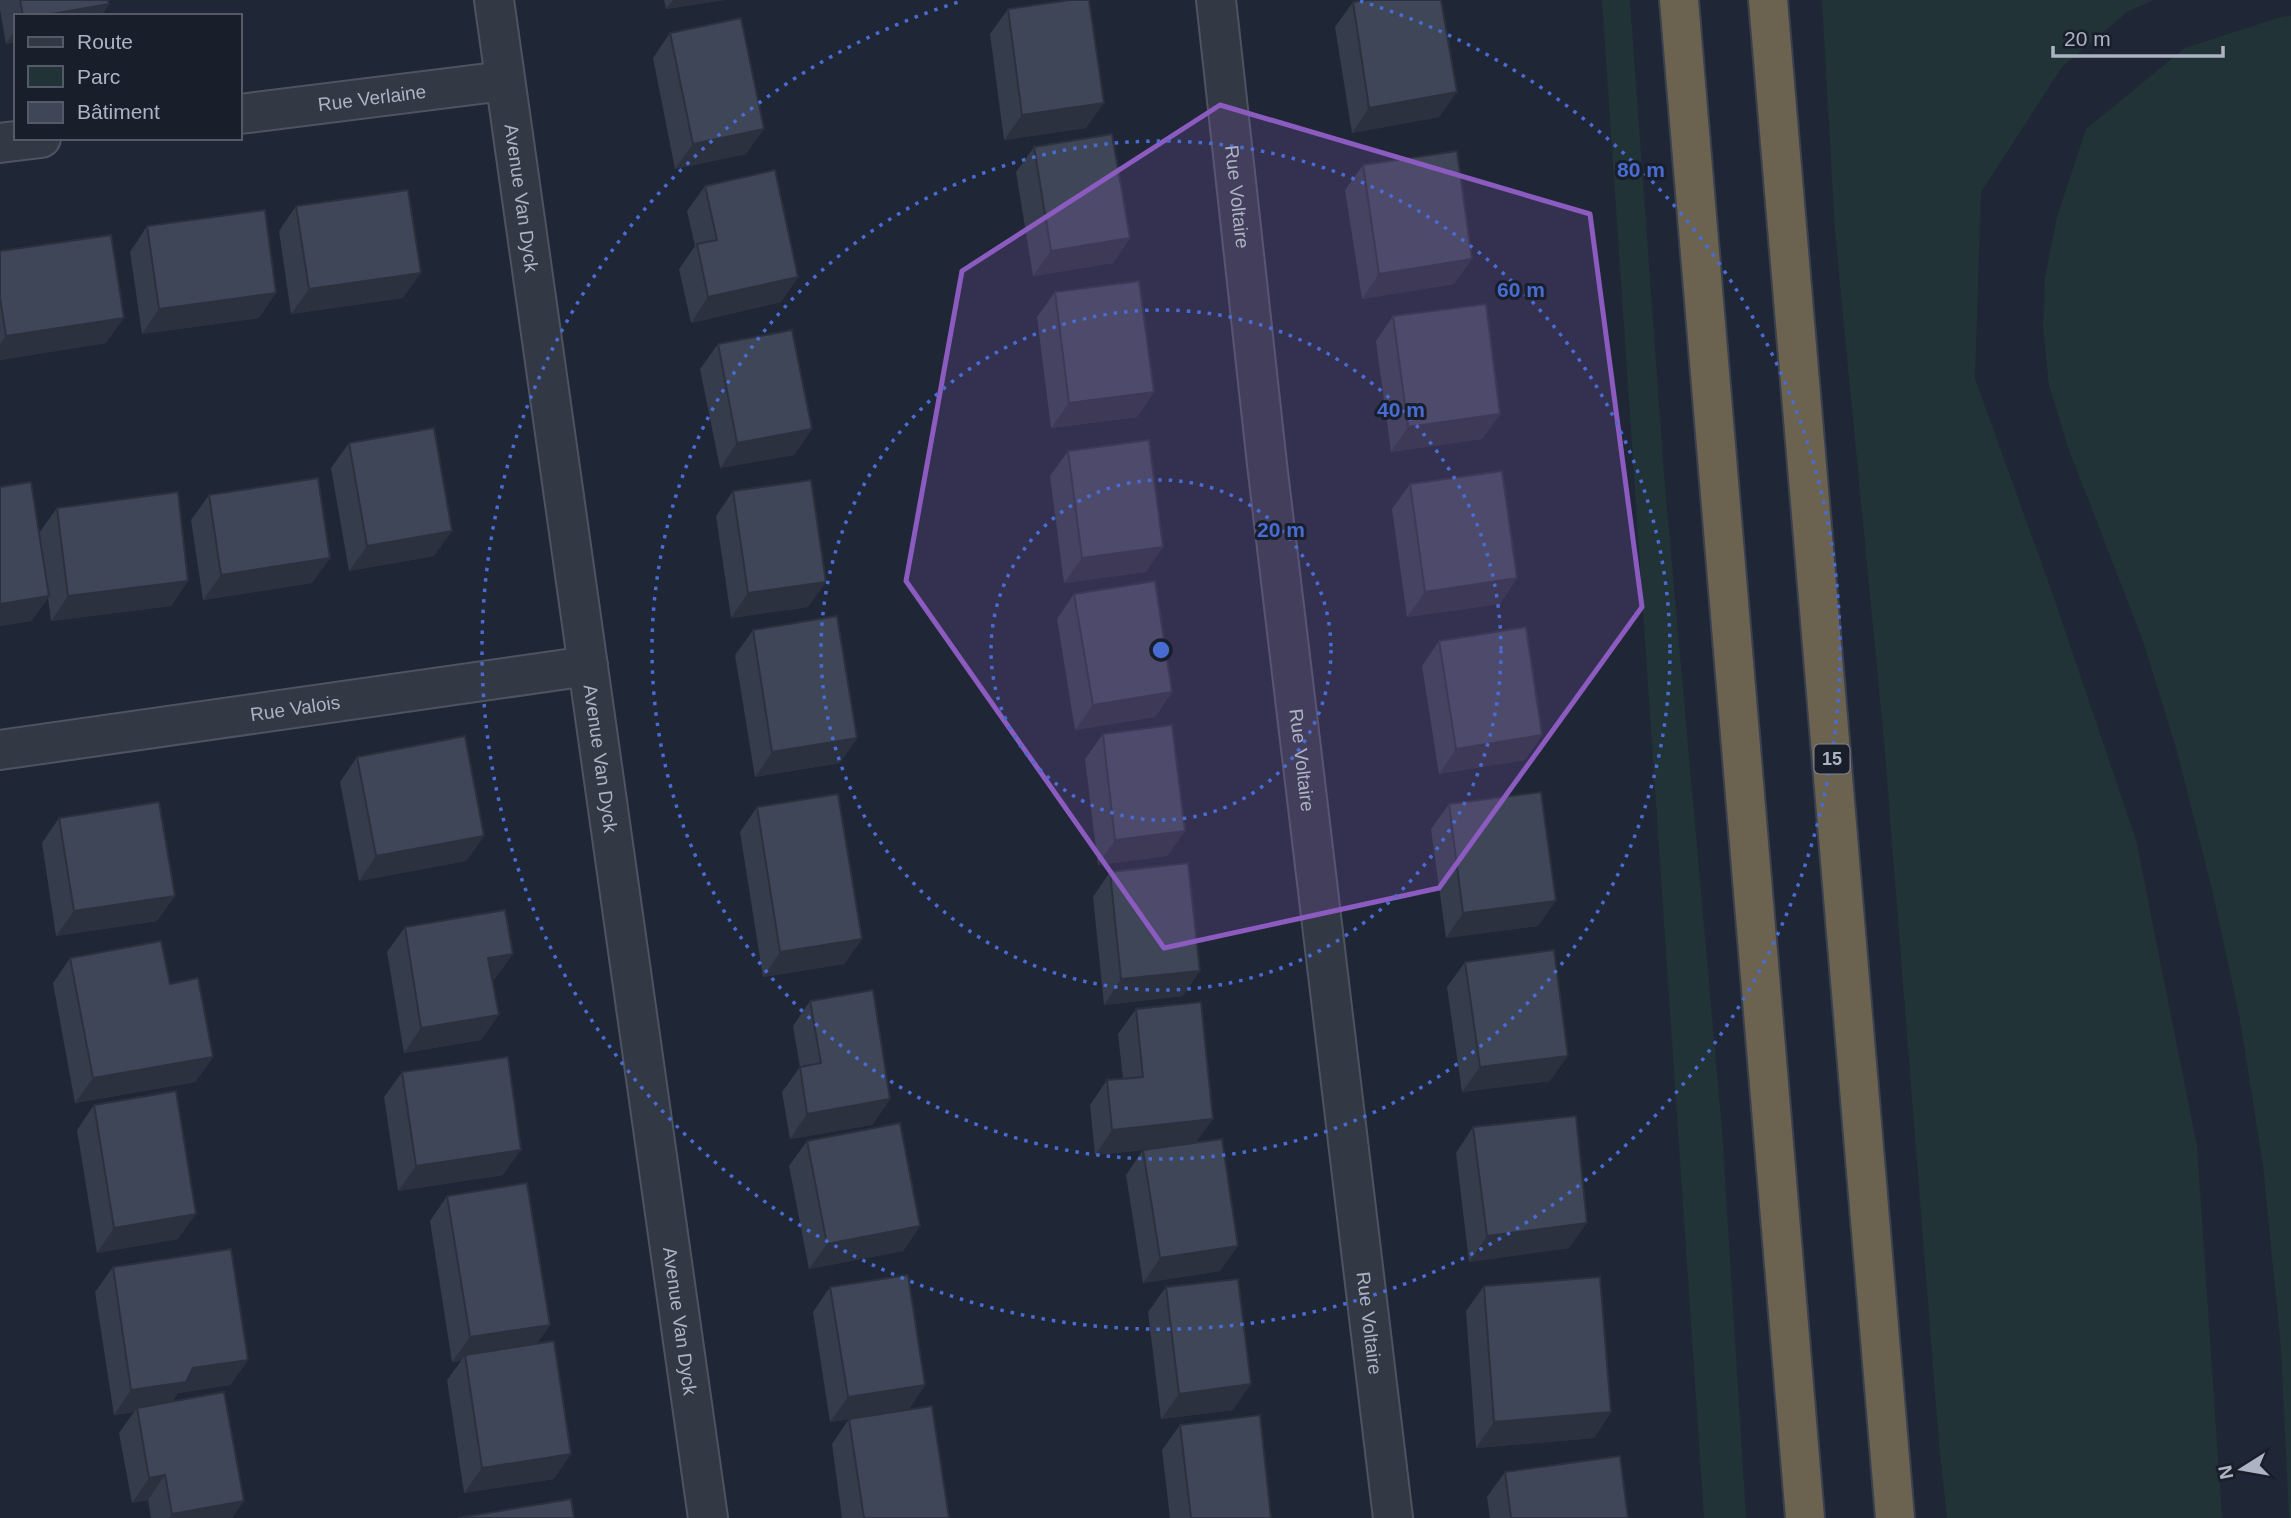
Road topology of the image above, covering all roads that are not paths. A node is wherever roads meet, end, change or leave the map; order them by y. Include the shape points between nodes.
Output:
1 (494, 0) edge
2 (1216, 0) edge
3 (1679, 0) edge
4 (1768, 0) edge
5 (504, 81) junction
6 (242, 114) edge
7 (25, 140) edge
8 (0, 143) edge
9 (588, 666) junction
10 (0, 750) edge
11 (708, 1518) edge
12 (1394, 1518) edge
13 (1805, 1518) edge
14 (1895, 1518) edge

1 - 5 street, Avenue Van Dyck
2 - 12 street, Rue Voltaire via 1270,491
3 - 13 highway
4 - 14 highway, 15
5 - 6 street, Rue Verlaine
5 - 9 street, Avenue Van Dyck
7 - 8 street
9 - 10 street, Rue Valois
9 - 11 street, Avenue Van Dyck

